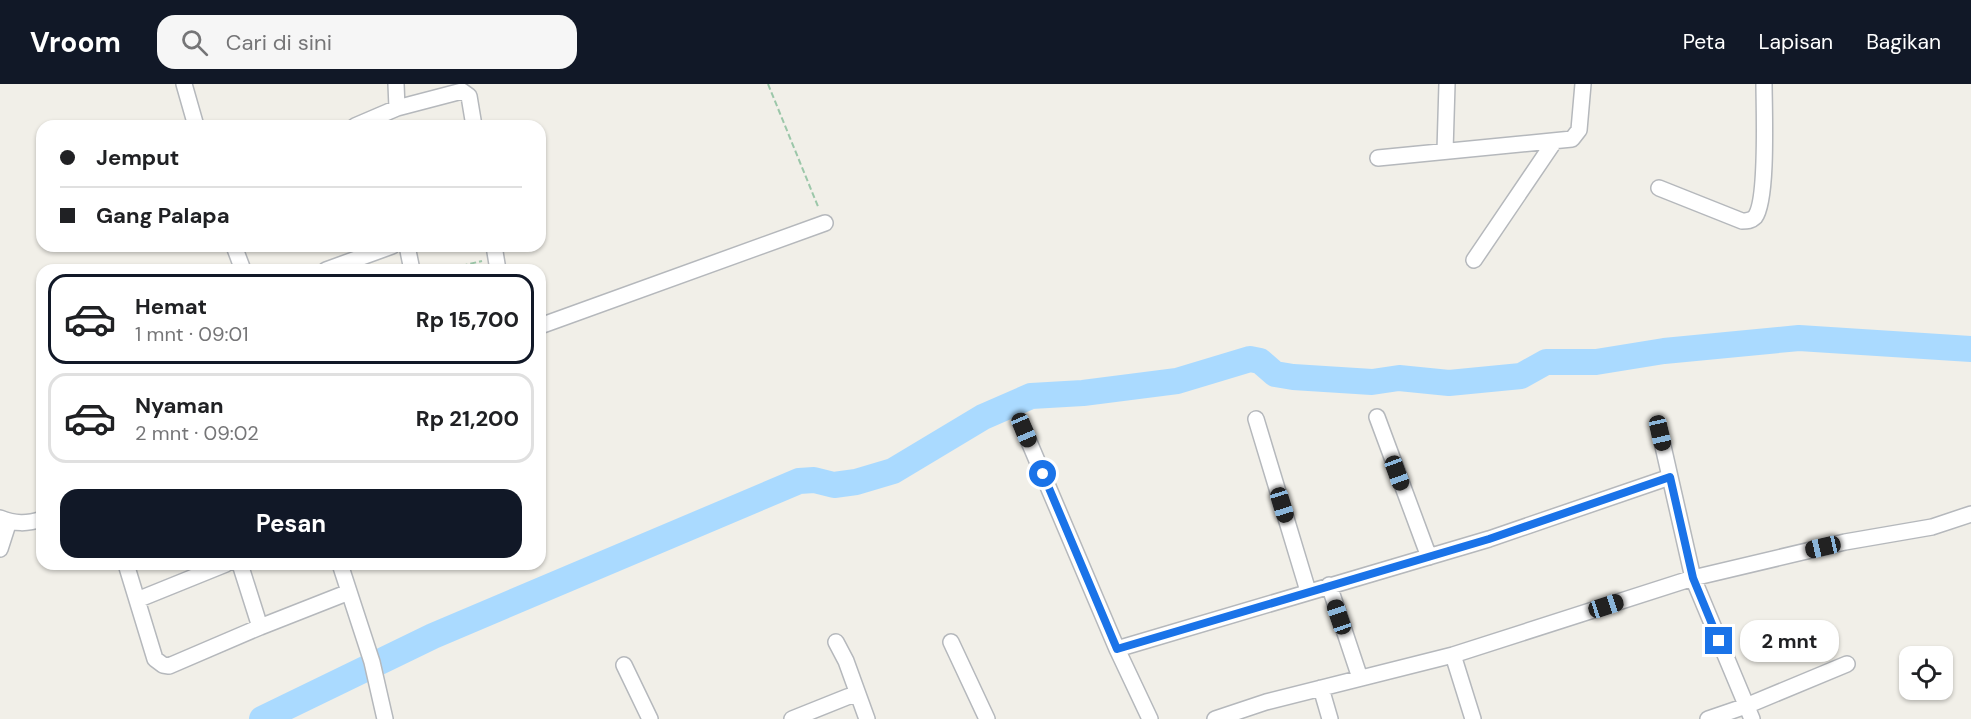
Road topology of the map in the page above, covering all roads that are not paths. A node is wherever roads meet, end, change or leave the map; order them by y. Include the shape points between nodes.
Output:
1 (184, 84) edge
2 (396, 84) edge
3 (1447, 84) edge
4 (1583, 84) edge
5 (1764, 84) edge
6 (392, 116) edge
7 (194, 120) edge
8 (377, 120) edge
9 (473, 120) edge
10 (1554, 142) junction
11 (1445, 151) junction
12 (1378, 158) dead end
13 (1659, 188) dead end
14 (825, 223) road end
15 (376, 252) edge
16 (1474, 260) dead end
17 (342, 264) edge
18 (546, 324) edge
19 (1377, 417) dead end
20 (1256, 419) dead end
21 (1024, 430) dead end
22 (1660, 433) dead end
23 (1670, 477) junction
24 (1971, 514) edge
25 (5, 519) edge
26 (36, 521) edge
27 (0, 549) edge
28 (1429, 557) junction
29 (128, 570) edge
30 (211, 570) edge
31 (242, 570) edge
32 (342, 570) edge
33 (1693, 578) junction
34 (1329, 585) junction
35 (1308, 591) junction
36 (349, 592) junction
37 (137, 600) junction
38 (261, 627) junction
39 (836, 642) dead end
40 (951, 642) dead end
41 (1117, 649) junction
42 (1453, 655) junction
43 (1847, 664) dead end
44 (624, 665) dead end
45 (1360, 678) junction
46 (1321, 688) junction
47 (857, 694) junction
48 (1749, 712) edge
49 (385, 719) edge
50 (650, 719) edge
51 (792, 719) edge
52 (867, 719) edge
53 (987, 719) edge
54 (1150, 719) edge
55 (1215, 719) edge
56 (1330, 719) edge
57 (1473, 719) edge
58 (1708, 719) edge

1 - 7 street
2 - 6 street
3 - 11 street
4 - 10 street via 1577,134
5 - 13 street via 1764,162 1761,197 1754,218 1742,221
6 - 8 street
6 - 9 street via 462,91 469,96
10 - 11 street
10 - 16 street
11 - 12 street
14 - 18 street
15 - 17 street
19 - 28 street
20 - 35 street
21 - 41 street
22 - 23 street
23 - 28 street
23 - 33 street
24 - 33 street via 1932,527 1845,542
25 - 26 street
25 - 27 street
28 - 34 street
29 - 37 street
30 - 37 street
31 - 38 street
32 - 36 street
33 - 42 street
33 - 48 street
34 - 35 street
34 - 45 street
35 - 41 street
36 - 38 street
36 - 49 street
37 - 38 street via 155,659 163,665 175,665
39 - 47 street
40 - 53 street
41 - 54 street
42 - 45 street
42 - 57 street
43 - 48 street
44 - 50 street
45 - 46 street
46 - 55 street
46 - 56 street
47 - 51 street
47 - 52 street
48 - 58 street

